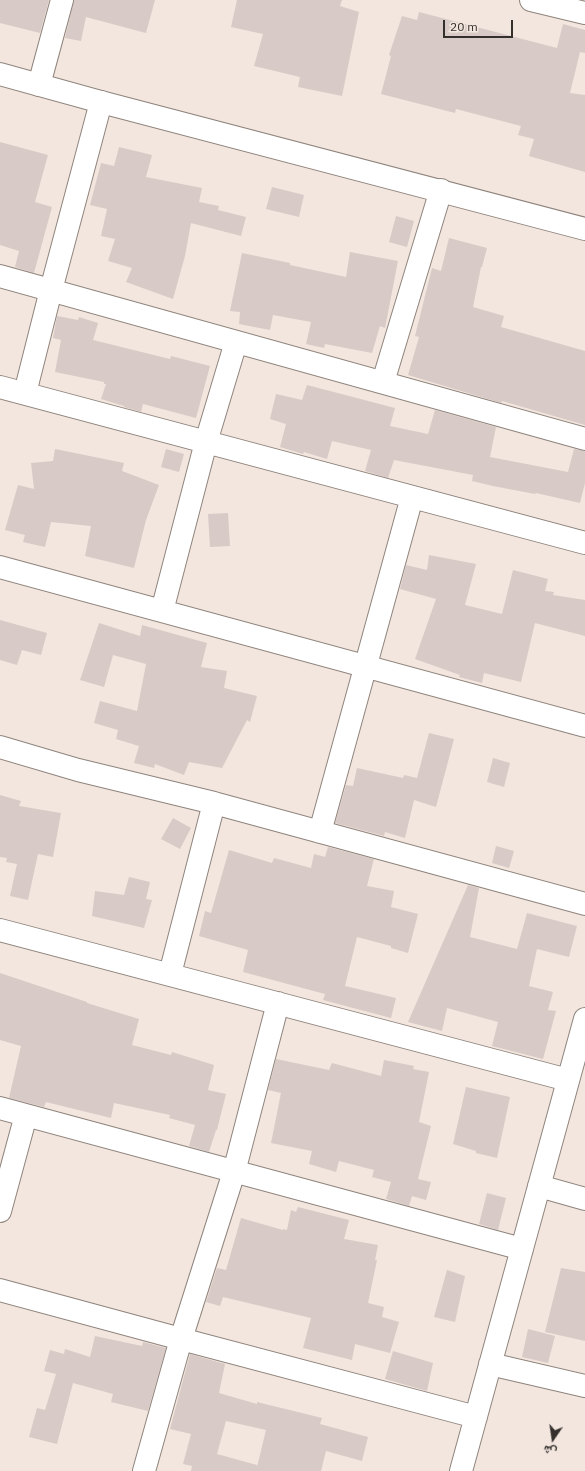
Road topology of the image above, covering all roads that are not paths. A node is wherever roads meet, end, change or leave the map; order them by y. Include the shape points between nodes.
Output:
1 (62, 0) edge
2 (531, 0) edge
3 (585, 13) edge
4 (0, 74) edge
5 (39, 85) junction
6 (101, 102) junction
7 (441, 190) junction
8 (585, 229) edge
9 (0, 276) edge
10 (51, 290) junction
11 (236, 342) junction
12 (383, 382) junction
13 (0, 386) edge
14 (25, 393) junction
15 (585, 439) edge
16 (206, 442) junction
17 (412, 497) junction
18 (585, 543) edge
19 (0, 567) edge
20 (162, 611) junction
21 (365, 667) junction
22 (585, 726) edge
23 (0, 746) edge
24 (214, 803) junction
25 (320, 832) junction
26 (585, 904) edge
27 (0, 930) edge
28 (170, 974) junction
29 (278, 1003) junction
30 (585, 1019) edge
31 (568, 1080) junction
32 (0, 1108) edge
33 (26, 1115) junction
34 (234, 1172) junction
35 (539, 1186) junction
36 (585, 1199) edge
37 (0, 1211) edge
38 (522, 1249) junction
39 (0, 1290) edge
40 (181, 1339) junction
41 (490, 1364) junction
42 (585, 1386) edge
43 (476, 1417) junction
44 (144, 1471) edge
45 (461, 1471) edge

1 - 5 street
2 - 3 street
4 - 5 street
5 - 6 street
6 - 7 street
6 - 10 street
7 - 8 street
7 - 12 street
9 - 10 street
10 - 11 street
10 - 14 street
11 - 12 street
11 - 16 street
12 - 15 street
13 - 14 street
14 - 16 street
16 - 17 street
16 - 20 street
17 - 18 street
17 - 21 street
19 - 20 street
20 - 21 street
21 - 22 street
21 - 25 street
23 - 24 street via 78,770
24 - 25 street
24 - 28 street
25 - 26 street
27 - 28 street
28 - 29 street
29 - 31 street
29 - 34 street
30 - 31 street
31 - 35 street
32 - 33 street
33 - 34 street
33 - 37 street
34 - 38 street
34 - 40 street
35 - 36 street
35 - 38 street
38 - 41 street
39 - 40 street
40 - 43 street
40 - 44 street
41 - 42 street
41 - 43 street
43 - 45 street

